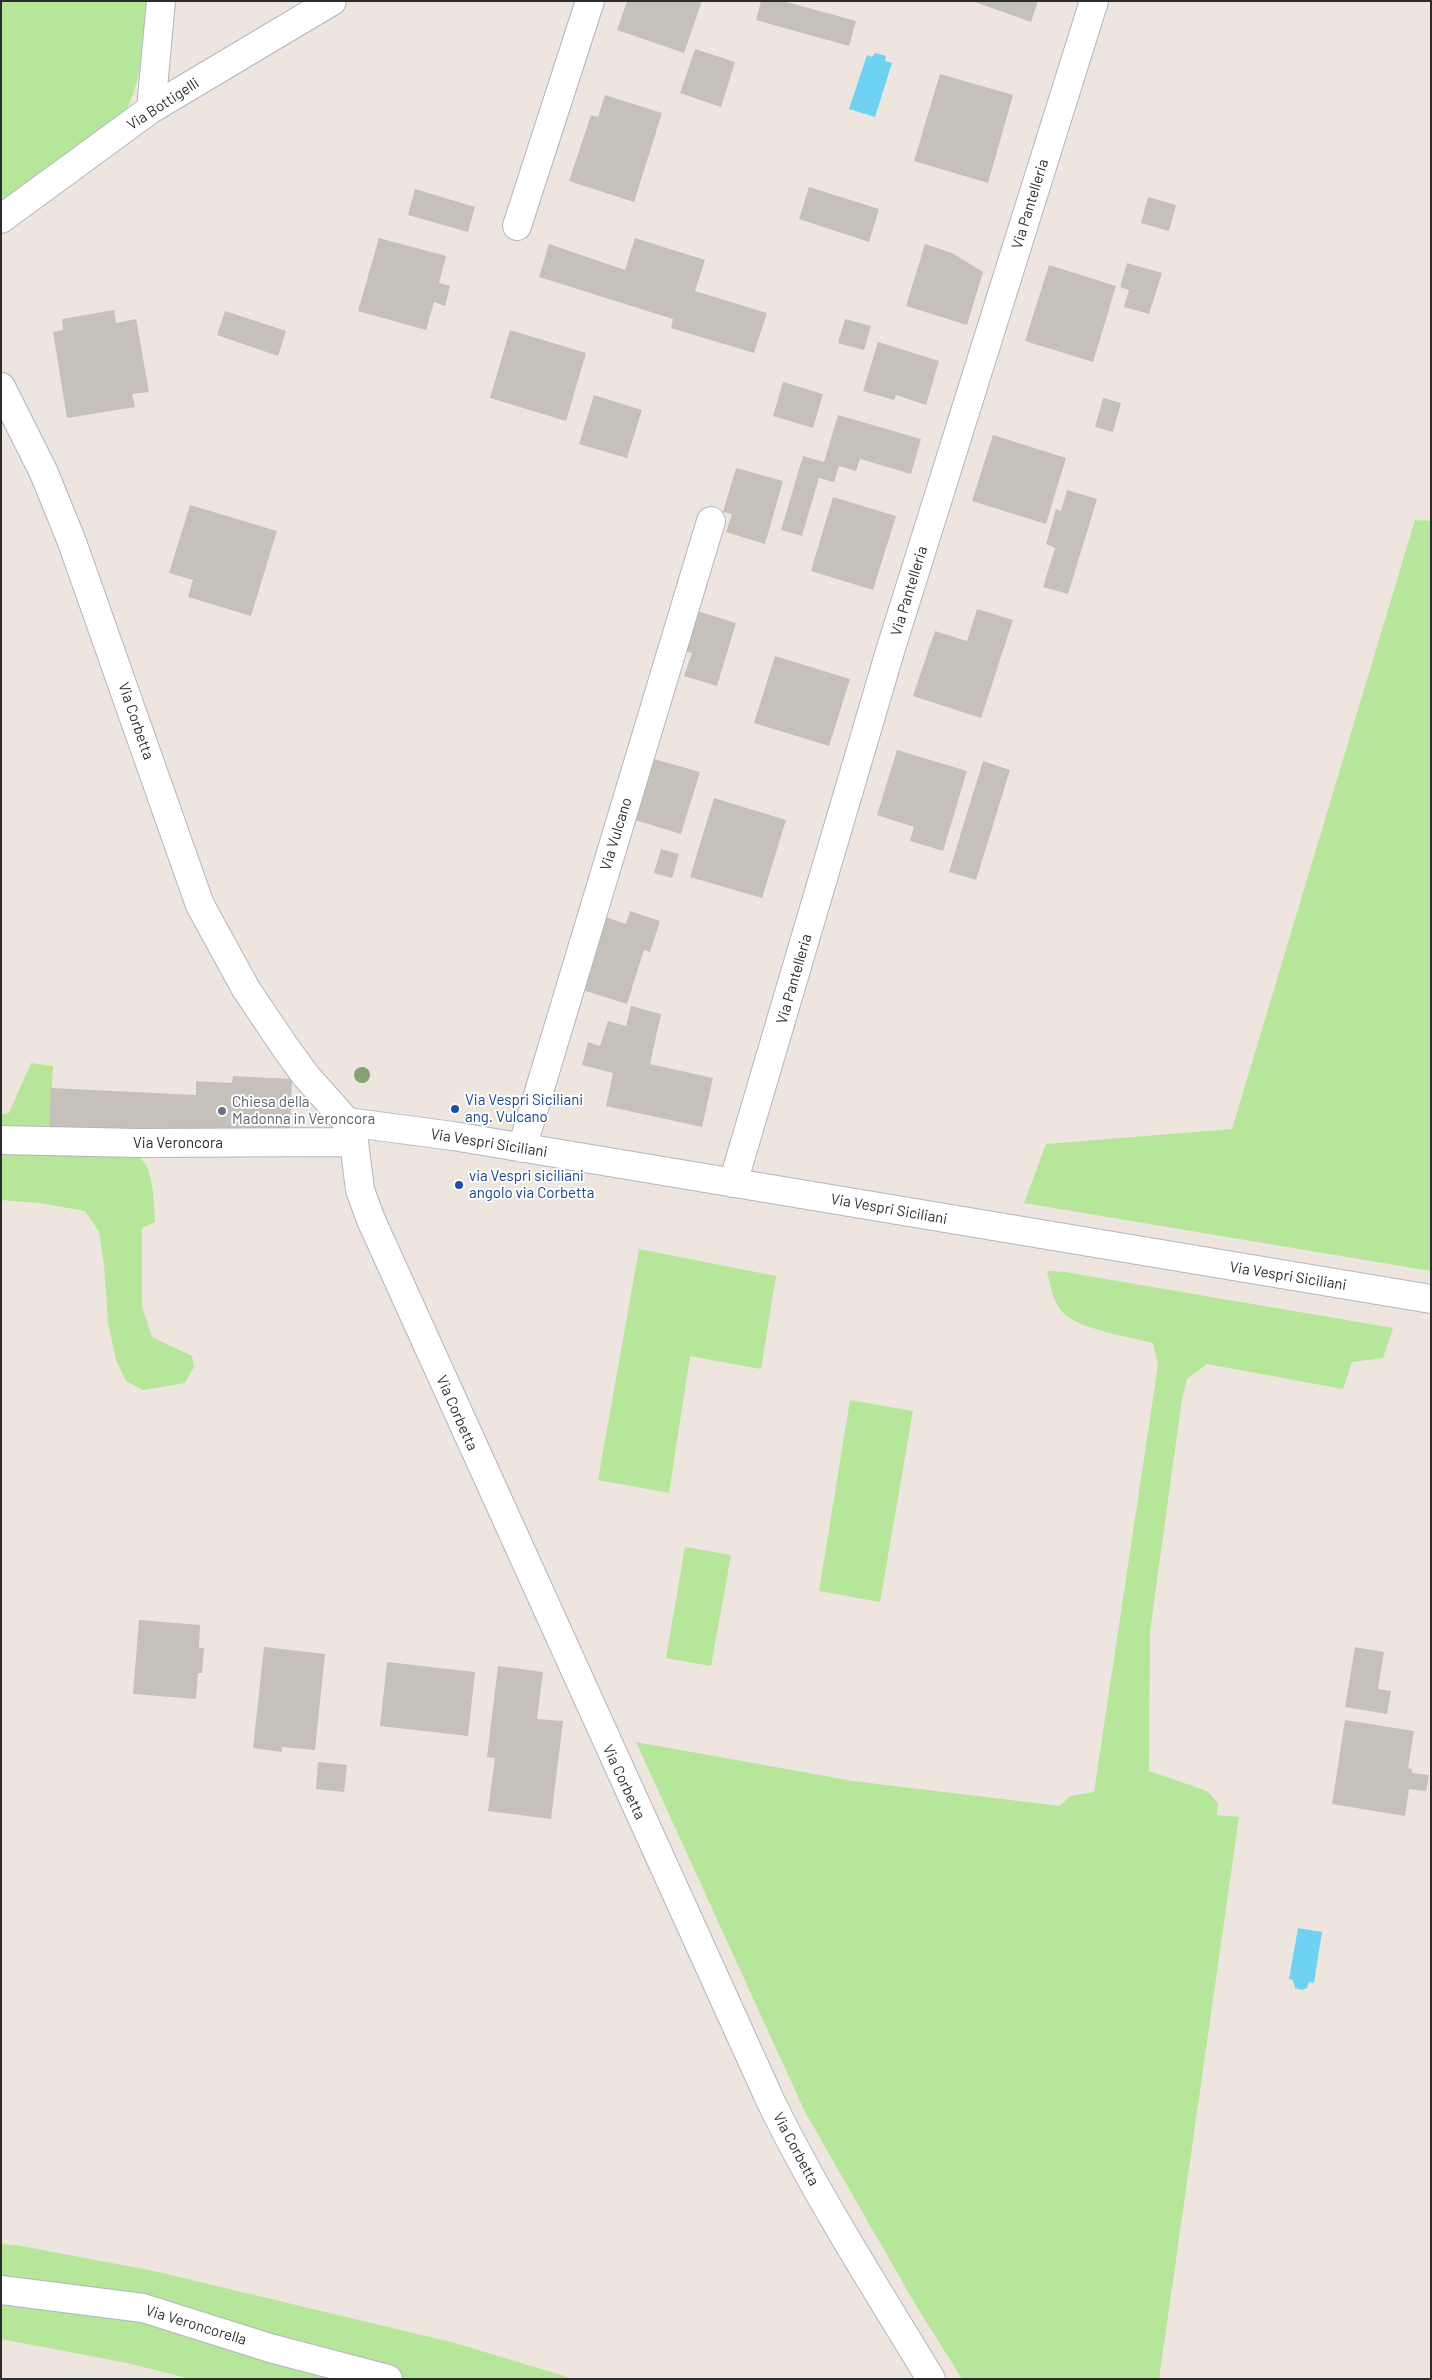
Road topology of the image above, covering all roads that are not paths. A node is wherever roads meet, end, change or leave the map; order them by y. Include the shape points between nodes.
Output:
1 (161, 1) edge
2 (332, 1) edge
3 (590, 1) edge
4 (1094, 1) edge
5 (151, 109) junction
6 (1, 219) edge
7 (517, 226) dead end
8 (1, 387) edge
9 (712, 521) dead end
10 (1, 1140) edge
11 (352, 1144) junction
12 (522, 1148) junction
13 (733, 1183) junction
14 (1431, 1299) edge
15 (1, 2290) edge
16 (388, 2379) edge
17 (931, 2379) edge

1 - 5 street
2 - 5 street, Via Bottigelli
3 - 7 street
4 - 13 street, Via Pantelleria via 891,648
5 - 6 street, Via Bottigelli
8 - 11 street, Via Corbetta via 44,472 65,524 200,905 246,988
9 - 12 street, Via Vulcano
10 - 11 street, Via Veroncora
11 - 12 street, Via Vespri Siciliani via 453,1136
11 - 17 street, Via Corbetta via 360,1190 371,1220 771,2102 833,2217
12 - 13 street, Via Vespri Siciliani
13 - 14 street, Via Vespri Siciliani
15 - 16 street, Via Veroncorella via 143,2308 270,2348

